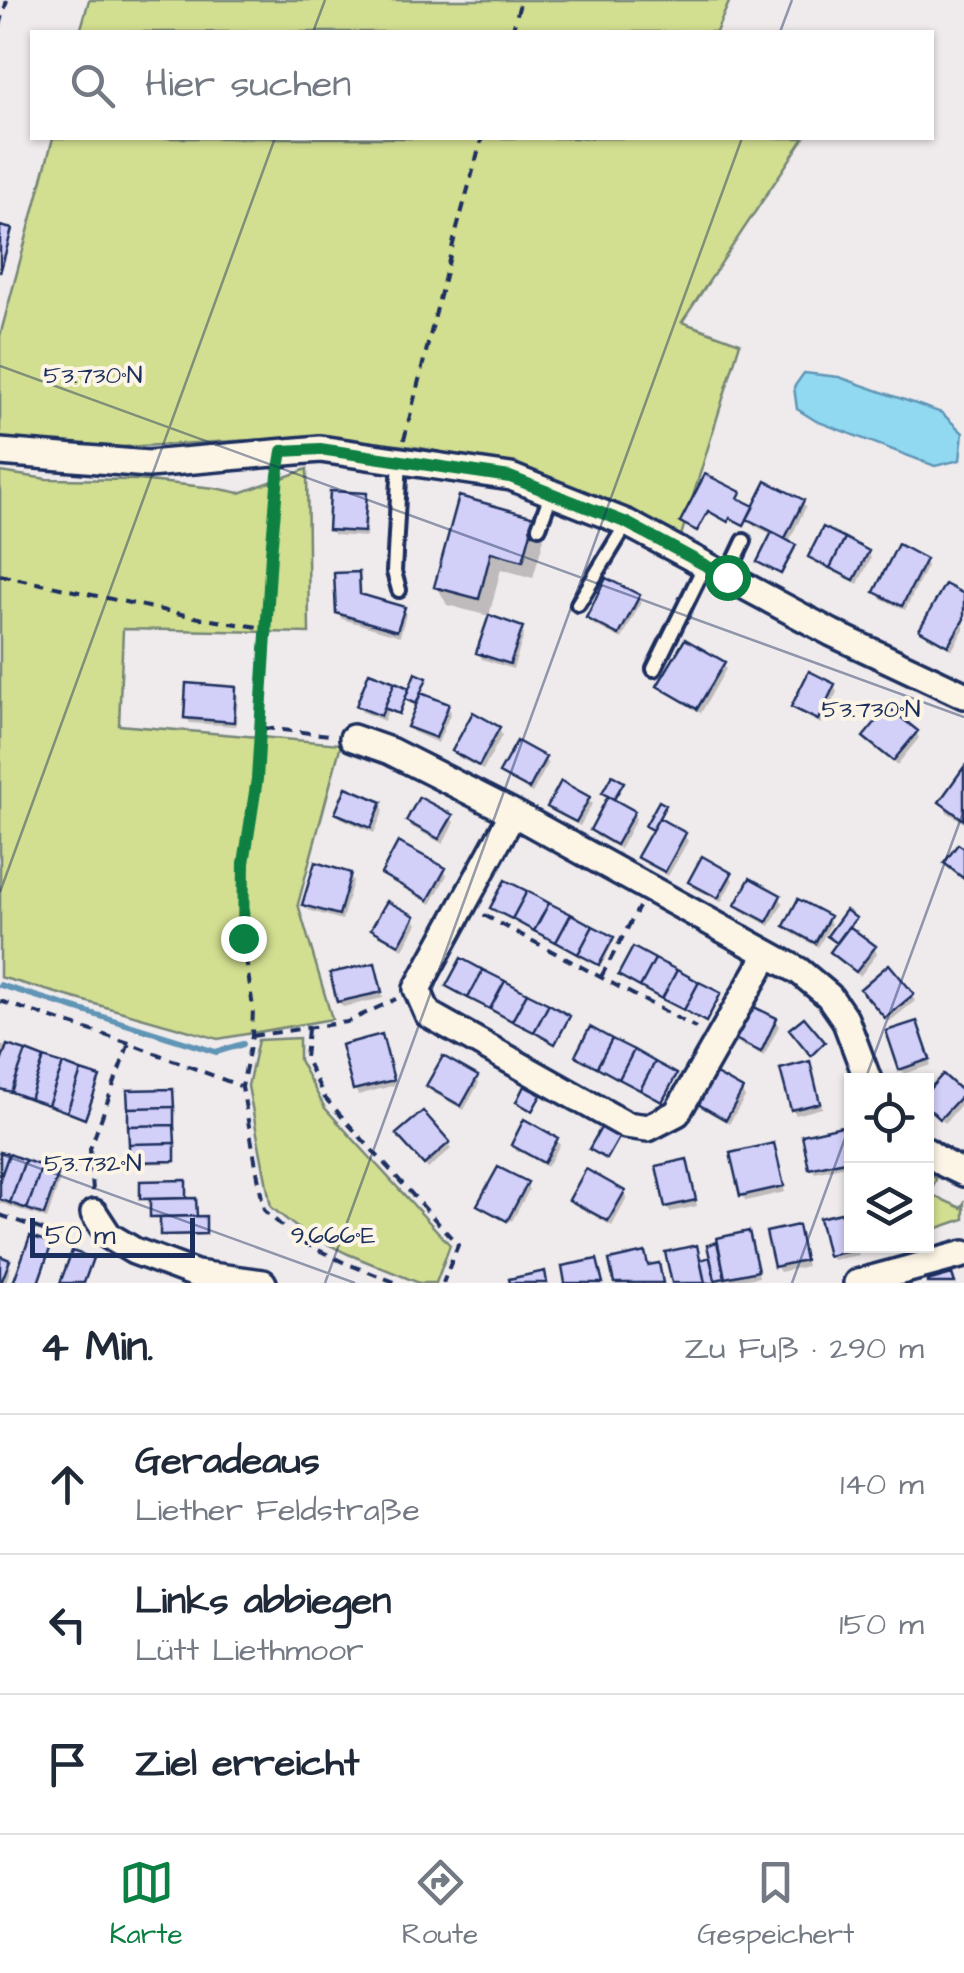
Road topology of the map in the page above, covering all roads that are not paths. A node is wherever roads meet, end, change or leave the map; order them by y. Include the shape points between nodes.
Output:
1 (0, 452) edge
2 (400, 460) junction
3 (552, 492) junction
4 (627, 523) junction
5 (539, 527) dead end
6 (744, 541) dead end
7 (716, 571) junction
8 (399, 590) dead end
9 (578, 604) dead end
10 (654, 669) dead end
11 (964, 695) edge
12 (354, 738) road end
13 (513, 813) junction
14 (767, 955) junction
15 (865, 1073) edge
16 (934, 1156) edge
17 (964, 1173) edge
18 (94, 1213) road end
19 (964, 1254) edge
20 (263, 1283) edge
21 (857, 1283) edge

1 - 2 street via 148,464 320,449
2 - 3 street via 510,477
2 - 8 lane via 394,572
3 - 4 street
3 - 5 lane
4 - 7 street
4 - 9 lane
6 - 7 lane
7 - 10 lane
7 - 11 street
12 - 13 street
13 - 14 street
13 - 14 street via 417,989 428,1014 626,1126 648,1128 677,1113
14 - 15 street via 829,996
16 - 17 street
18 - 20 street via 110,1236 134,1251 196,1274
19 - 21 street

